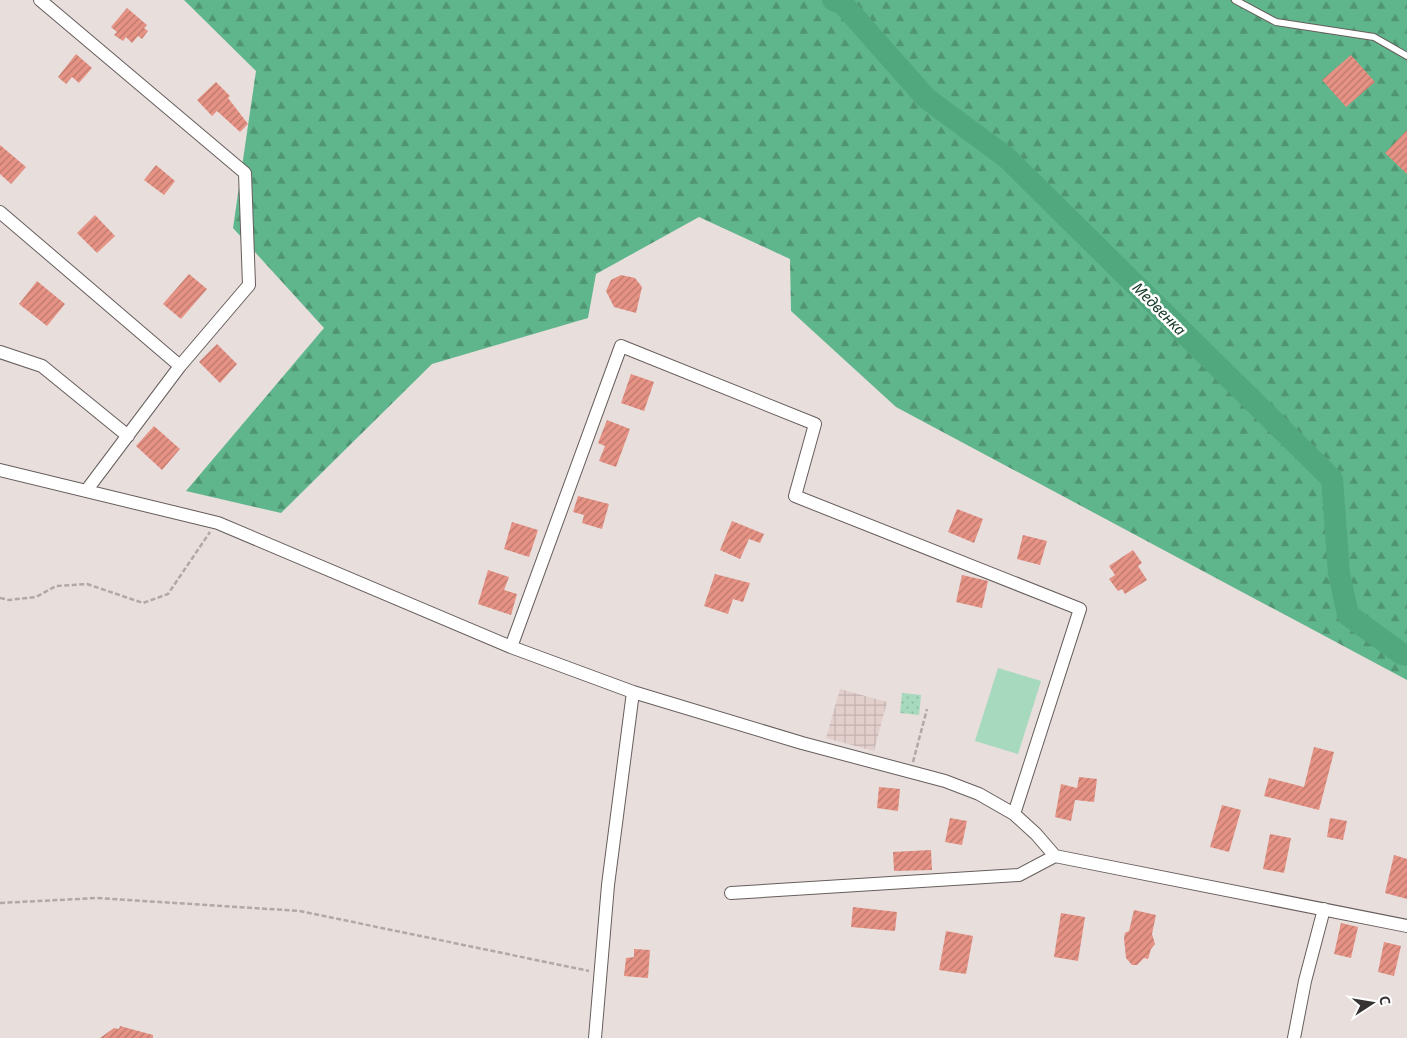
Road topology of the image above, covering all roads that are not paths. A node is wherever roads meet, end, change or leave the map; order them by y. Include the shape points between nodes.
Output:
1 (40, 0) edge
2 (1235, 0) edge
3 (1407, 56) edge
4 (0, 212) edge
5 (0, 352) edge
6 (180, 366) junction
7 (128, 436) junction
8 (0, 470) edge
9 (86, 491) junction
10 (511, 647) junction
11 (633, 692) junction
12 (1014, 814) junction
13 (1055, 856) junction
14 (731, 892) dead end
15 (1324, 909) junction
16 (1407, 926) edge
17 (595, 1038) edge
18 (1294, 1038) edge

1 - 6 street via 245,173 249,285
2 - 3 lane via 1276,22 1374,37
4 - 6 street
5 - 7 street via 42,366
6 - 7 street
7 - 9 street
8 - 9 street
9 - 10 street via 218,523
10 - 11 street
10 - 12 street via 622,346 815,424 795,496 1080,608
11 - 12 street via 802,743 911,770 979,794
11 - 17 street via 608,885
12 - 13 street
13 - 14 street via 1019,875
13 - 15 street
15 - 16 street
15 - 18 street

